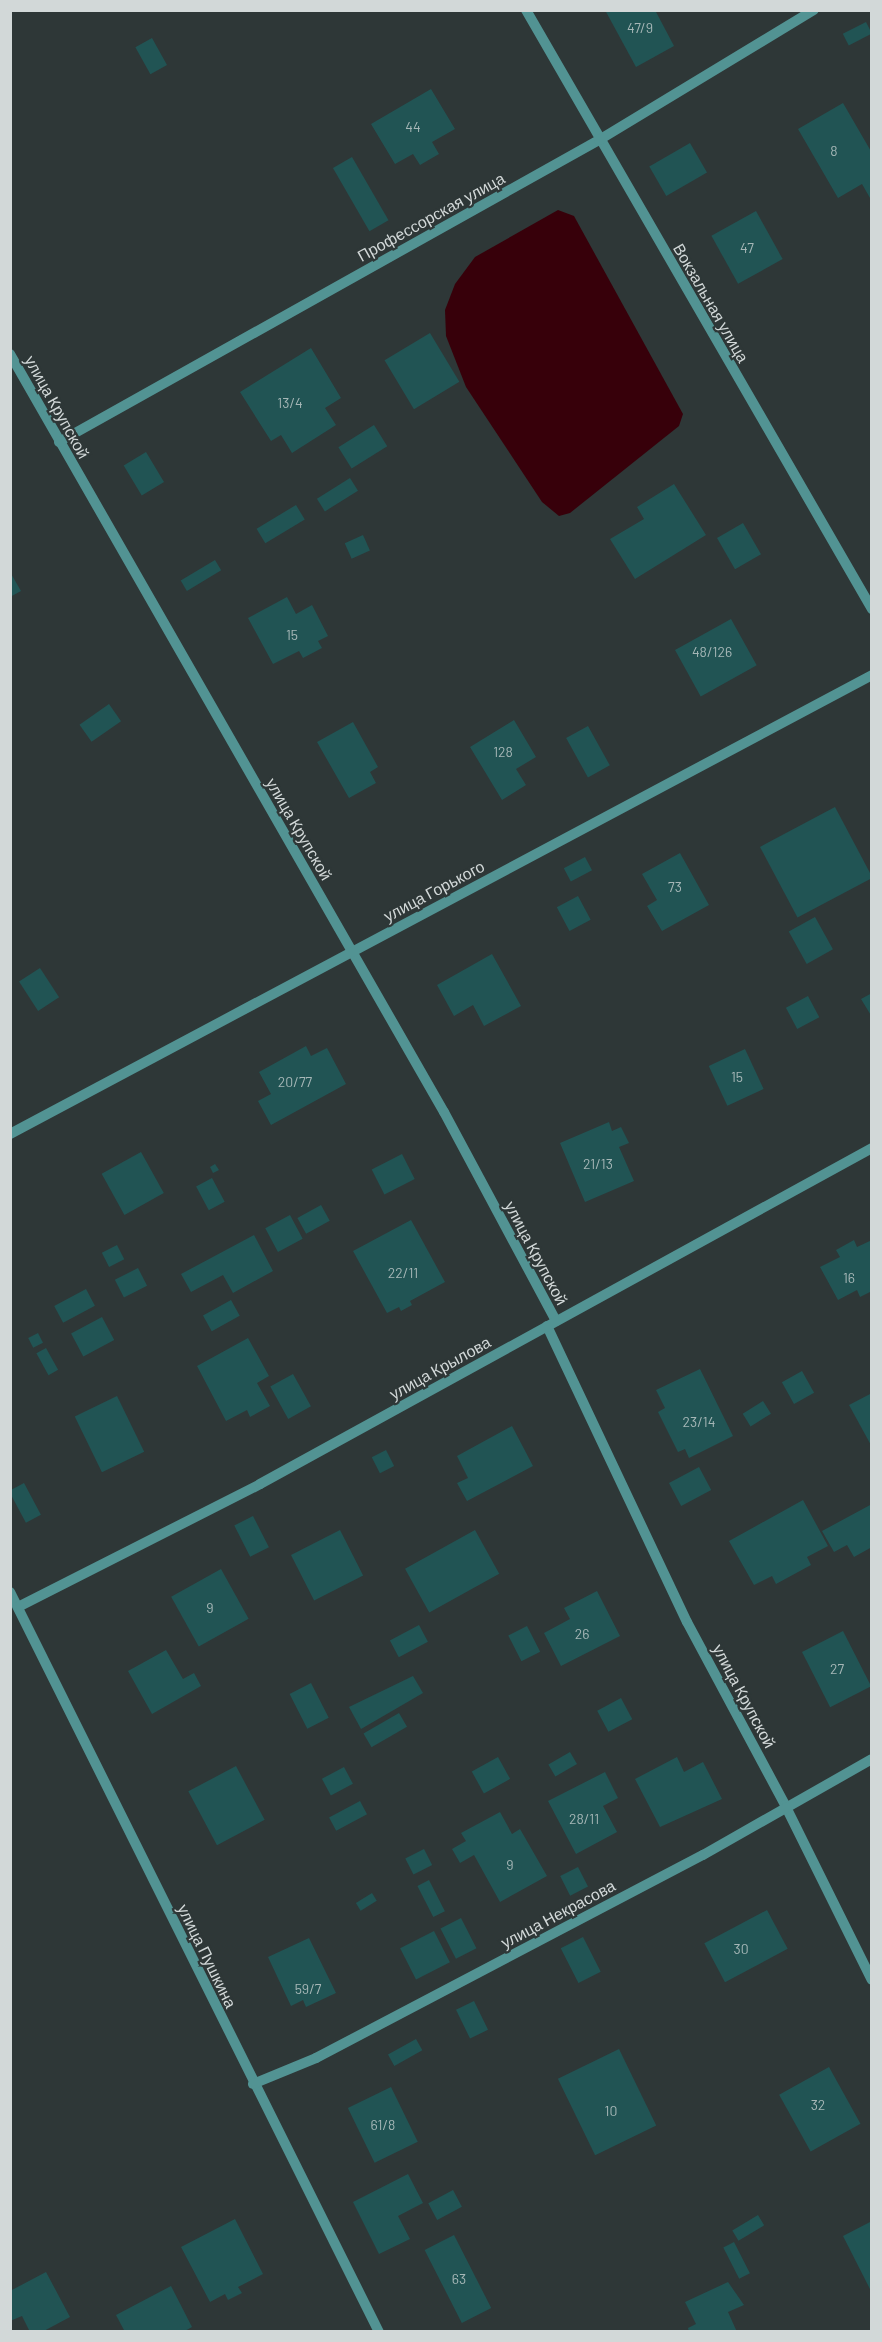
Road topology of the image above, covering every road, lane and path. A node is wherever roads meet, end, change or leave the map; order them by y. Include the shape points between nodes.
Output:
1 (526, 10) edge
2 (814, 10) edge
3 (599, 140) junction
4 (10, 354) edge
5 (59, 442) junction
6 (872, 609) edge
7 (872, 675) edge
8 (353, 952) junction
9 (10, 1134) edge
10 (872, 1148) edge
11 (551, 1324) junction
12 (10, 1592) edge
13 (18, 1607) junction
14 (872, 1759) edge
15 (785, 1805) junction
16 (872, 1980) edge
17 (253, 2084) junction
18 (379, 2331) edge

1 - 3 street, Вокзальная улица
2 - 3 street, Профессорская улица
3 - 5 street, Профессорская улица
3 - 6 street, Вокзальная улица
4 - 5 street, улица Крупской
5 - 8 street, улица Крупской
7 - 8 street, улица Горького
8 - 9 street, улица Горького
8 - 11 street, улица Крупской
10 - 11 street, улица Крылова
11 - 13 street, улица Крылова via 260,1484
11 - 15 street, улица Крупской via 687,1622
12 - 13 street, улица Пушкина
13 - 17 street, улица Пушкина
14 - 15 street, улица Некрасова
15 - 16 street, улица Крупской
15 - 17 street, улица Некрасова via 703,1855 337,2047
17 - 18 street, улица Пушкина

